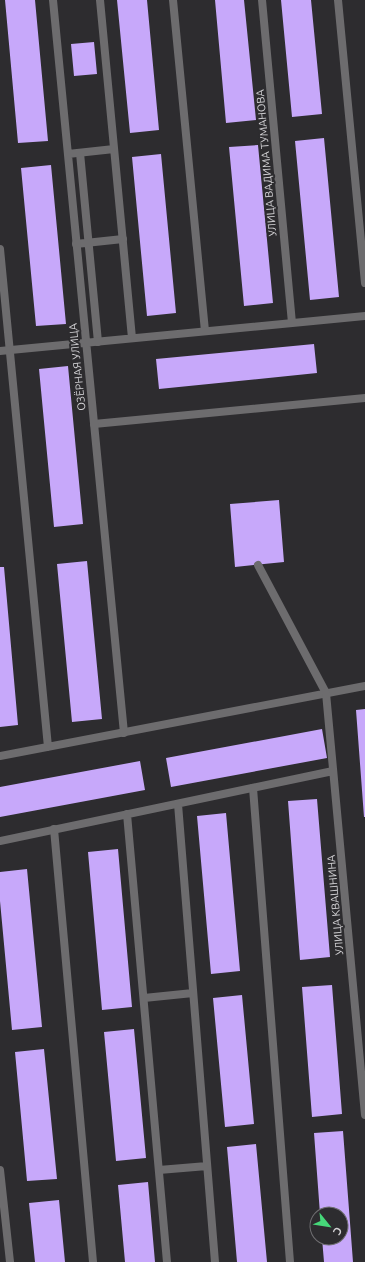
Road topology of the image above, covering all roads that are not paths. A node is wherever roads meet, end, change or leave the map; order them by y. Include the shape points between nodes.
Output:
1 (53, 0) edge
2 (100, 0) edge
3 (173, 0) edge
4 (262, 0) edge
5 (338, 0) edge
6 (114, 149) junction
7 (80, 153) junction
8 (68, 154) junction
9 (123, 239) junction
10 (88, 243) junction
11 (76, 244) junction
12 (0, 249) edge
13 (365, 283) edge
14 (365, 316) edge
15 (292, 323) junction
16 (205, 331) junction
17 (132, 338) junction
18 (98, 342) junction
19 (86, 343) junction
20 (10, 350) junction
21 (0, 351) edge
22 (365, 398) edge
23 (94, 424) junction
24 (258, 565) dead end
25 (365, 686) edge
26 (326, 693) junction
27 (124, 733) junction
28 (48, 747) junction
29 (0, 756) edge
30 (333, 771) junction
31 (253, 788) junction
32 (178, 804) junction
33 (127, 814) junction
34 (54, 830) junction
35 (0, 841) edge
36 (193, 993) junction
37 (144, 998) junction
38 (365, 1115) edge
39 (207, 1166) junction
40 (0, 1170) edge
41 (159, 1170) junction
42 (2, 1219) edge
43 (10, 1262) edge
44 (93, 1262) edge
45 (167, 1262) edge
46 (215, 1262) edge
47 (290, 1262) edge

1 - 8 street, ОЗЁРНАЯ УЛИЦА
2 - 6 street
3 - 16 street
4 - 15 street, УЛИЦА ВАДИМА ТУМАНОВА
5 - 13 street
6 - 7 street
6 - 9 street
7 - 8 street
7 - 10 street
8 - 11 street, ОЗЁРНАЯ УЛИЦА
9 - 10 street
9 - 17 street
10 - 11 street
10 - 18 street
11 - 19 street, ОЗЁРНАЯ УЛИЦА
12 - 20 street
14 - 15 street
15 - 16 street
16 - 17 street
17 - 18 street
18 - 19 street
19 - 20 street
19 - 23 street, ОЗЁРНАЯ УЛИЦА
20 - 21 street
20 - 28 street
22 - 23 street
23 - 27 street, ОЗЁРНАЯ УЛИЦА
24 - 26 street
25 - 26 street
26 - 27 street
26 - 30 street, УЛИЦА КВАШНИНА
27 - 28 street
28 - 29 street
30 - 31 street
30 - 38 street, УЛИЦА КВАШНИНА
31 - 32 street
31 - 47 street
32 - 33 street
32 - 36 street
33 - 34 street
33 - 37 street
34 - 35 street
34 - 44 street
36 - 37 street
36 - 39 street
37 - 41 street
39 - 41 street
39 - 46 street
40 - 42 street
41 - 45 street
42 - 43 street

